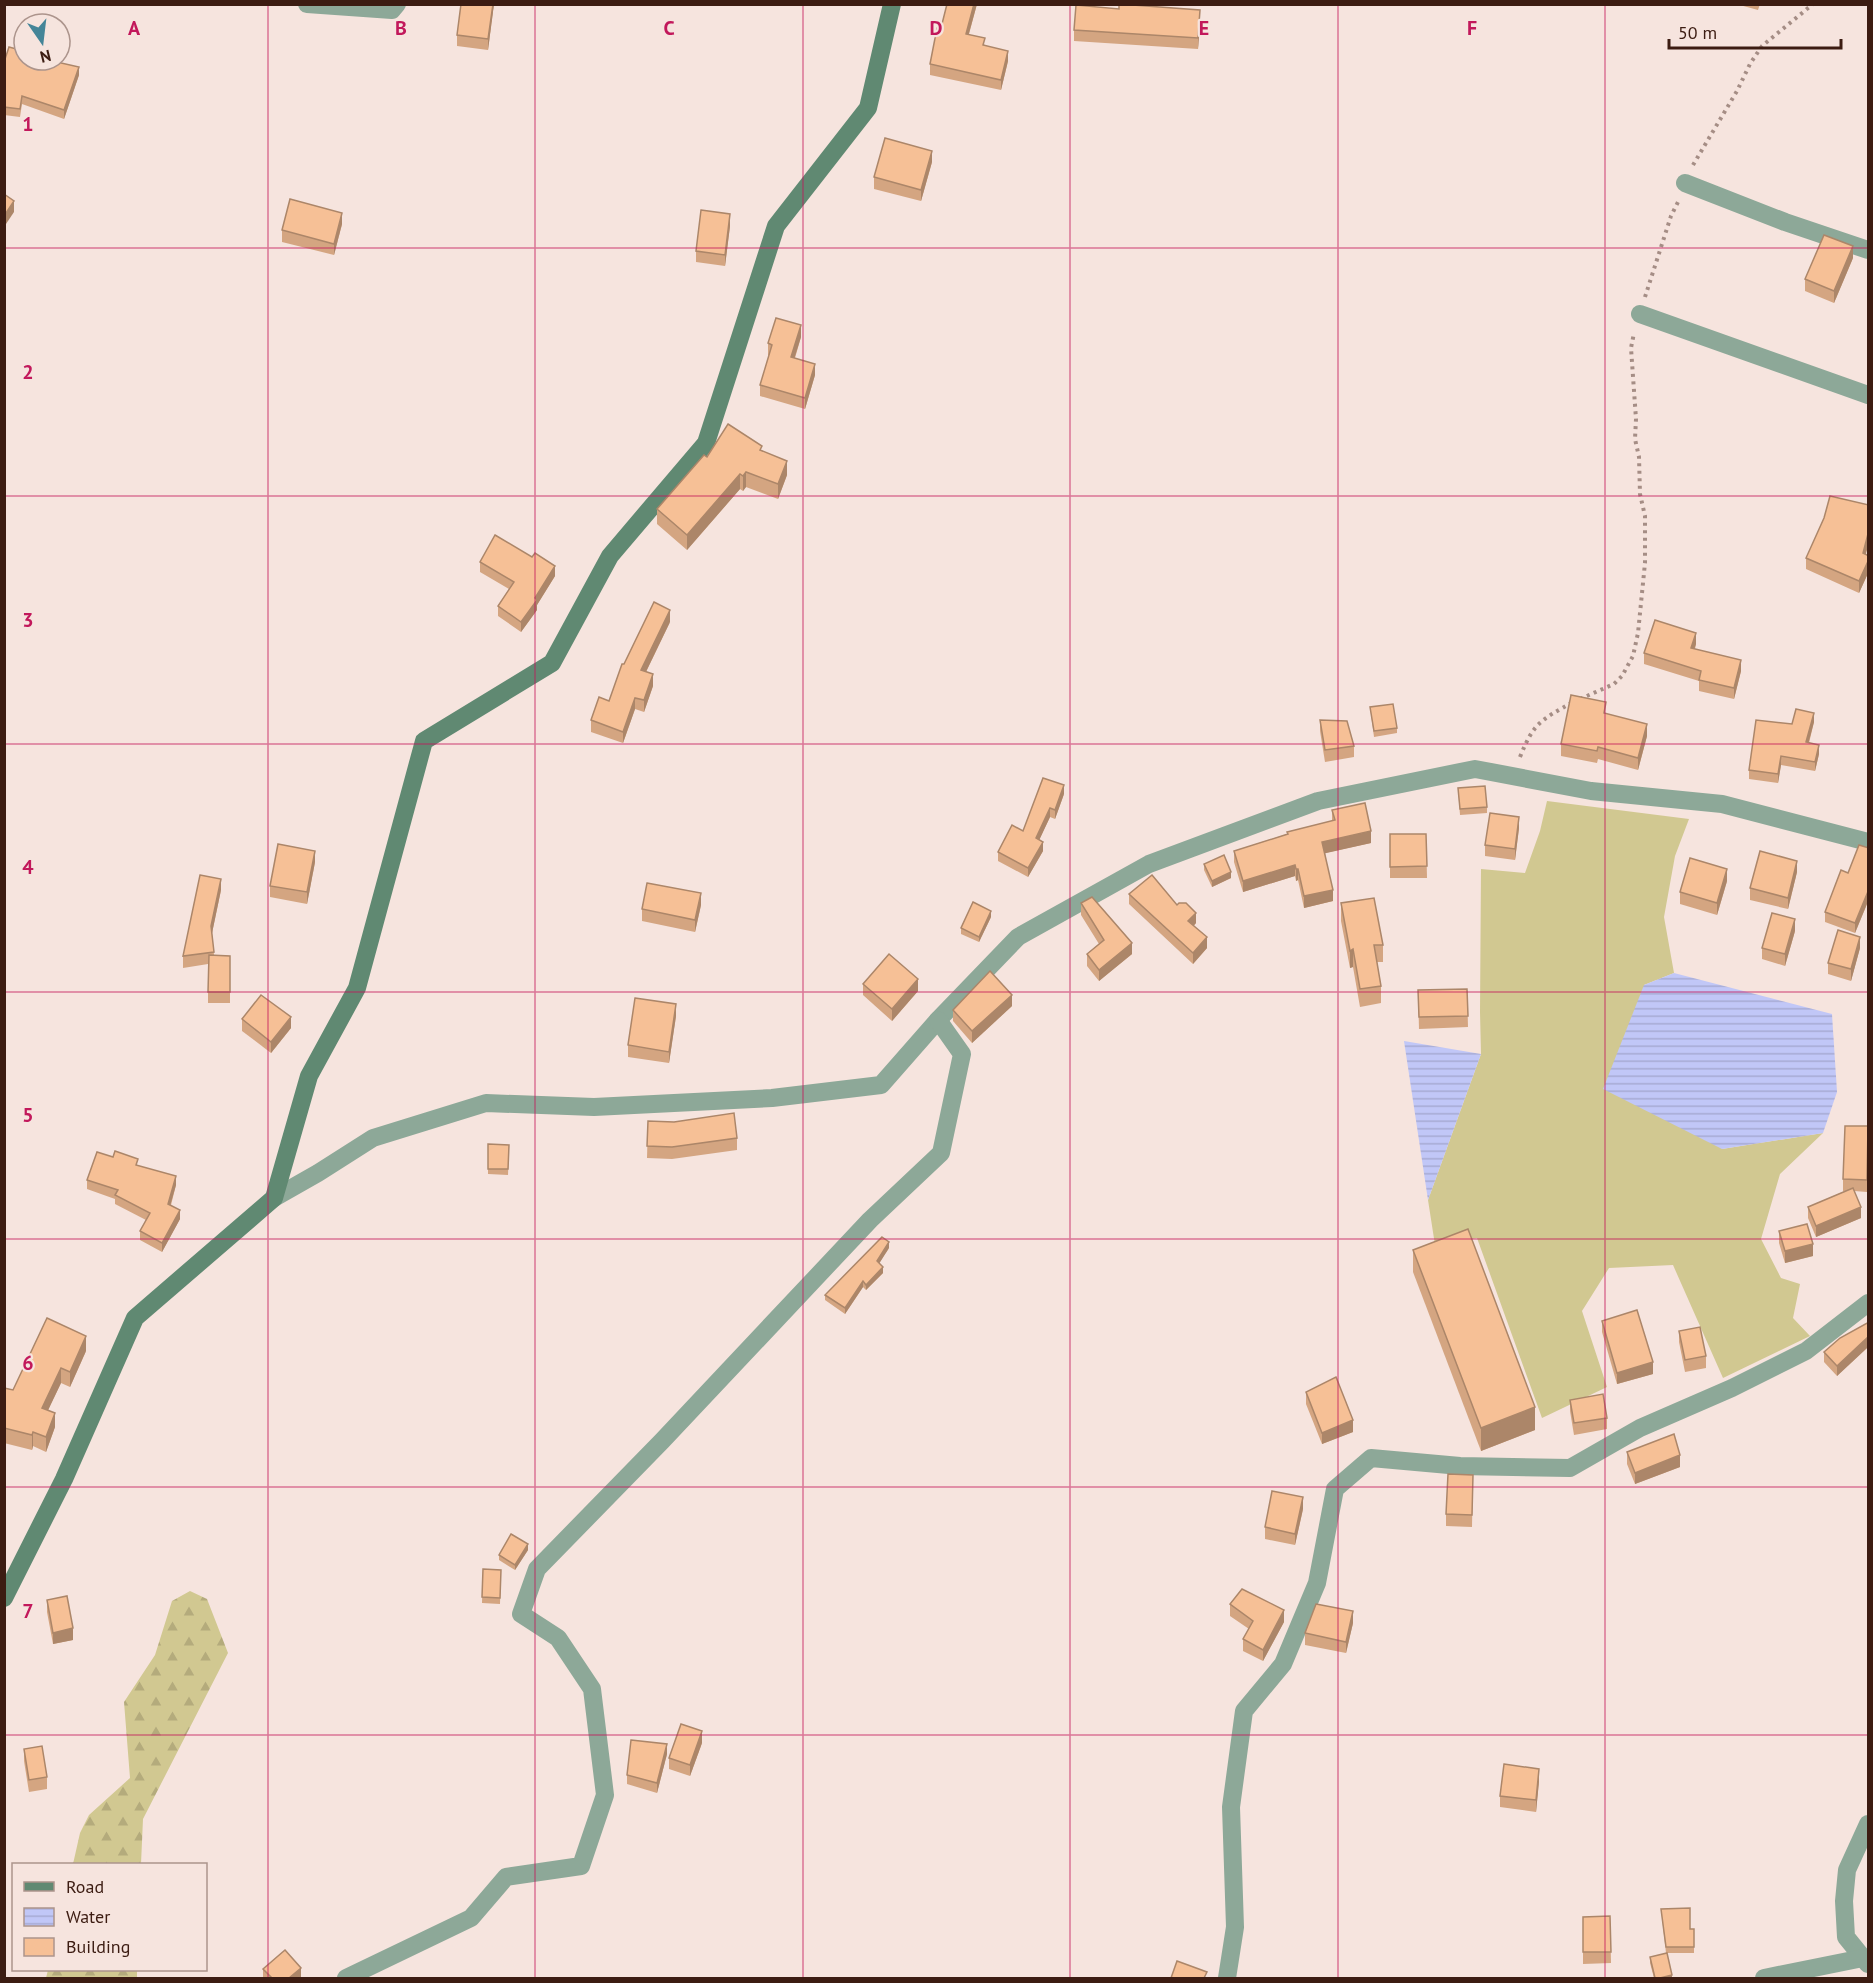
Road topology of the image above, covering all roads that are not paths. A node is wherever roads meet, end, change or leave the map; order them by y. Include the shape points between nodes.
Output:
1 (307, 4) edge
2 (397, 4) edge
3 (892, 4) edge
4 (1685, 183) road end
5 (1869, 249) edge
6 (1640, 314) road end
7 (1869, 395) edge
8 (1869, 842) edge
9 (938, 1020) junction
10 (274, 1198) junction
11 (1869, 1303) edge
12 (4, 1598) edge
13 (1869, 1824) edge
14 (1866, 1961) edge
15 (346, 1978) edge
16 (1227, 1978) edge
17 (1764, 1978) edge

1 - 2 street via 392,10
3 - 10 street via 868,108 776,226 706,443 610,556 552,663 424,741 357,988 309,1076
4 - 5 street
6 - 7 street
8 - 9 street via 1722,804 1591,791 1475,769 1318,801 1149,864 1018,937
9 - 10 street via 881,1085 772,1098 594,1107 486,1103 373,1138
9 - 15 street via 962,1054 940,1153 870,1220 537,1569 521,1614 558,1638 592,1689 605,1795 580,1866 506,1877 471,1918
10 - 12 street via 135,1318 64,1479
11 - 16 street via 1806,1352 1640,1428 1570,1468 1460,1466 1371,1458 1335,1489 1317,1583 1283,1664 1244,1711 1231,1807 1235,1927
13 - 14 street via 1846,1870 1844,1901 1846,1937
14 - 17 street

